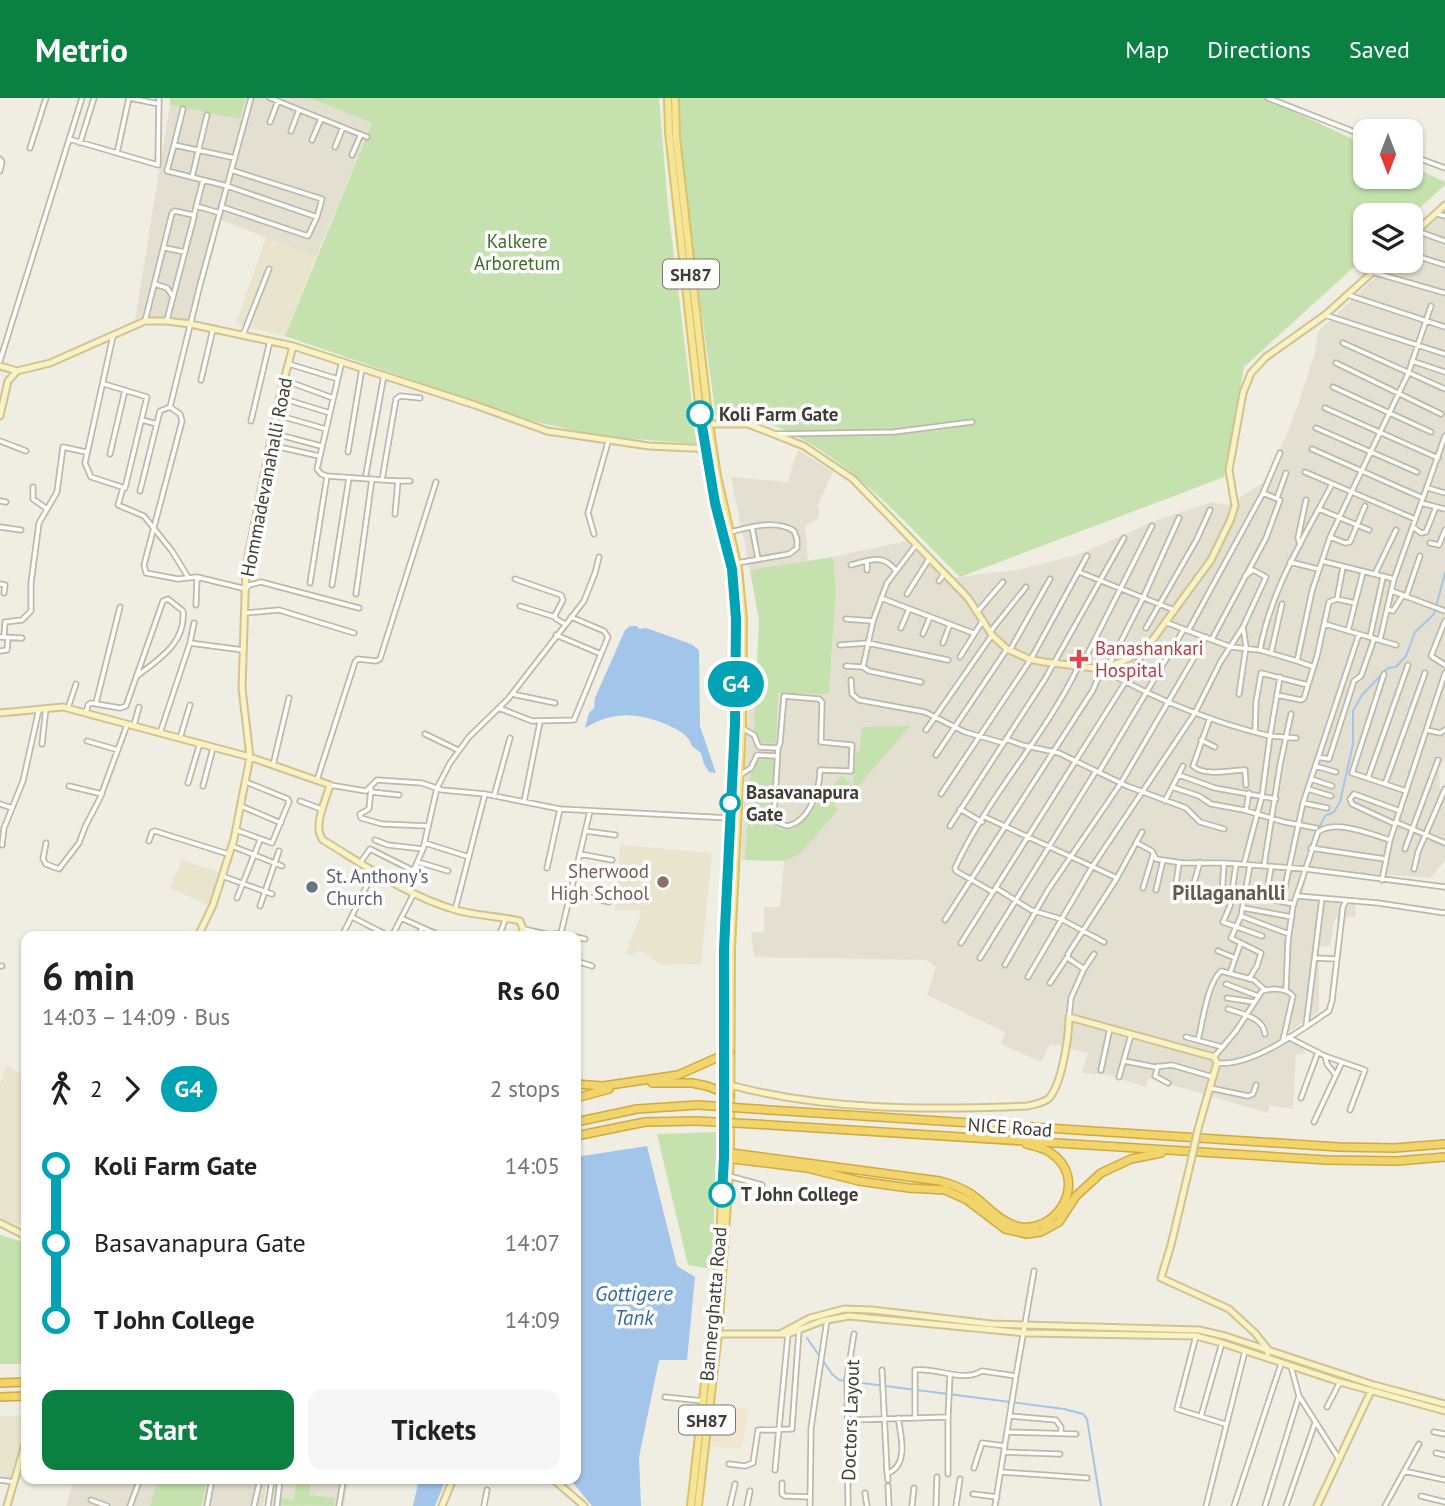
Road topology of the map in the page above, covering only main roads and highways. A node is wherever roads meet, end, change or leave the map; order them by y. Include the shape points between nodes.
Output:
1 (668, 98) edge
2 (675, 98) edge
3 (705, 424) junction
4 (740, 622) junction
5 (733, 818) junction
6 (727, 1053) junction
7 (581, 1085) edge
8 (604, 1088) junction
9 (726, 1094) junction
10 (581, 1095) edge
11 (581, 1121) edge
12 (581, 1135) edge
13 (1015, 1140) junction
14 (1445, 1144) edge
15 (1179, 1150) junction
16 (727, 1155) junction
17 (1445, 1157) edge
18 (715, 1334) junction
19 (21, 1382) edge
20 (0, 1383) edge
21 (21, 1396) edge
22 (0, 1397) edge
23 (691, 1506) edge
24 (698, 1506) edge

1 - 3 main road, Bannerghatta Road / SH87
2 - 3 main road, Bannerghatta Road / SH87
3 - 4 main road, Bannerghatta Road / SH87 via 737,563
3 - 4 main road, Bannerghatta Road / SH87 via 704,449
4 - 5 main road, Bannerghatta Road / SH87
4 - 5 main road, Bannerghatta Road / SH87 via 742,727
5 - 6 main road, Bannerghatta Road / SH87 via 724,949
6 - 8 highway via 678,1075
6 - 9 main road, Bannerghatta Road / SH87
6 - 9 main road, Bannerghatta Road / SH87 via 730,1085
7 - 8 highway
8 - 9 highway via 692,1083
8 - 10 highway
9 - 16 main road, Bannerghatta Road / SH87
11 - 14 highway, NICE Road, bridge via 637,1109 698,1105 1339,1147
12 - 13 highway, NICE Road, bridge via 645,1122 697,1121
13 - 15 highway, NICE Road
13 - 16 highway via 1051,1153 1068,1176 1063,1207 1051,1220 1038,1225 1012,1225 970,1193 929,1179
15 - 16 highway via 1110,1167 1082,1189 1059,1222 1027,1234 1005,1229 946,1190 856,1181
15 - 17 highway, NICE Road via 1363,1161
16 - 18 main road, Bannerghatta Road / SH87
16 - 18 main road, Bannerghatta Road / SH87
18 - 23 main road, Bannerghatta Road / SH87
18 - 24 main road, Bannerghatta Road / SH87
19 - 20 highway
21 - 22 highway

